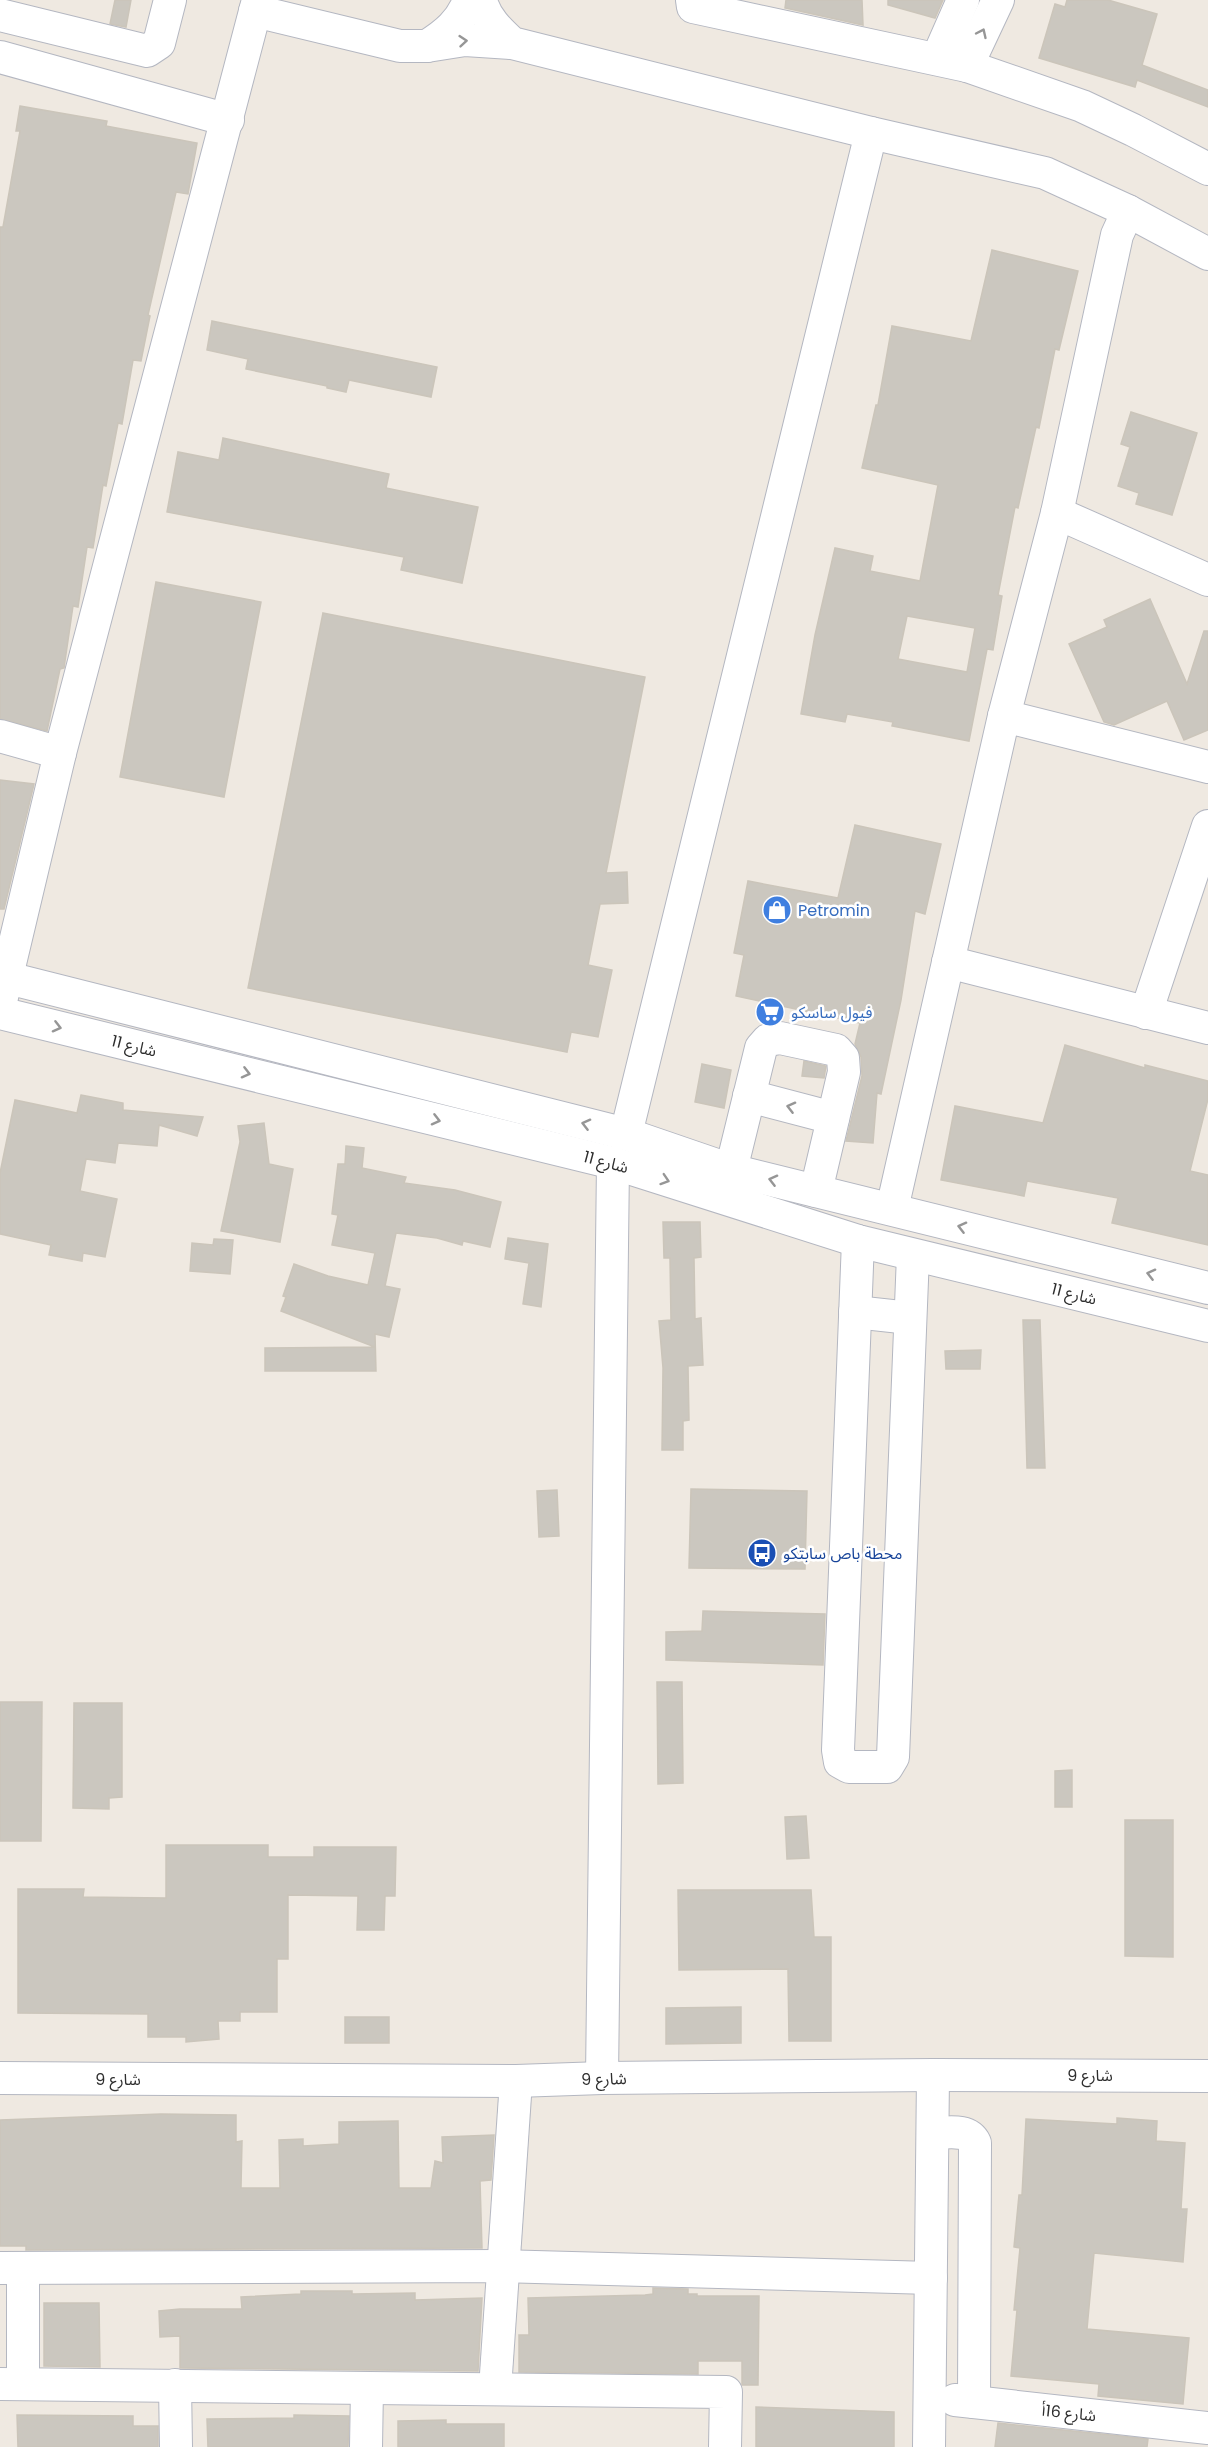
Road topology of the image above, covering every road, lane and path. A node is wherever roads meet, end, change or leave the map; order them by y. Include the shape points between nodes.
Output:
1 (170, 0) edge
2 (469, 0) edge
3 (481, 0) edge
4 (692, 0) edge
5 (963, 0) edge
6 (998, 0) edge
7 (256, 6) edge
8 (14, 12) edge
9 (512, 43) junction
10 (427, 46) junction
11 (0, 57) edge
12 (937, 59) junction
13 (967, 66) junction
14 (228, 120) junction
15 (871, 133) junction
16 (1208, 169) edge
17 (1128, 211) junction
18 (1208, 254) edge
19 (1057, 513) junction
20 (1208, 580) edge
21 (1004, 716) junction
22 (0, 736) edge
23 (60, 753) junction
24 (1208, 767) edge
25 (1208, 826) edge
26 (948, 962) junction
27 (2, 986) edge
28 (0, 1013) edge
29 (1146, 1013) junction
30 (1208, 1028) edge
31 (749, 1096) junction
32 (833, 1118) junction
33 (626, 1134) junction
34 (613, 1163) junction
35 (731, 1170) junction
36 (816, 1191) junction
37 (892, 1209) junction
38 (858, 1241) junction
39 (913, 1255) junction
40 (1208, 1288) edge
41 (855, 1312) junction
42 (910, 1318) junction
43 (1208, 1326) edge
44 (933, 2075) junction
45 (1208, 2076) edge
46 (0, 2078) edge
47 (602, 2078) junction
48 (516, 2081) junction
49 (933, 2133) junction
50 (502, 2266) junction
51 (12, 2268) edge
52 (931, 2278) junction
53 (11, 2384) edge
54 (175, 2385) junction
55 (368, 2388) junction
56 (495, 2389) junction
57 (930, 2397) junction
58 (974, 2402) junction
59 (1208, 2428) edge
60 (176, 2447) edge
61 (366, 2447) edge
62 (725, 2447) edge
63 (929, 2447) edge

1 - 8 street via 159,43 147,51
2 - 10 street via 457,24
3 - 9 street via 490,20
4 - 12 street via 693,7
5 - 12 street
13 -> 6 street
7 - 10 street via 400,46
7 - 14 street
10 -> 9 street via 465,40
9 - 15 street
11 - 14 street
12 - 13 street
13 - 16 street via 1082,106
14 - 23 street
15 - 17 street via 1045,173
15 - 33 street
17 - 18 street
17 - 19 street via 1117,235
19 - 20 street
19 - 21 street
21 - 24 street
21 - 26 street
22 - 23 street
23 - 27 street
25 - 29 street
26 - 29 street
26 - 37 street
33 -> 27 street, شارع 11
28 -> 34 street, شارع 11
29 - 30 street
32 -> 31 street
31 - 32 street via 761,1048 768,1040 780,1038 836,1050 843,1058 844,1072
31 - 35 street
32 - 36 street
33 - 35 street, شارع 11
34 -> 38 street, شارع 11
34 - 47 street
36 -> 35 street, شارع 11
36 - 37 street, شارع 11
40 -> 37 street, شارع 11
38 - 39 street, شارع 11
38 - 41 street
39 - 42 street
39 - 43 street, شارع 11
41 - 42 street
41 - 42 street via 838,1750 840,1762 849,1767 887,1767 893,1757
44 - 45 street, شارع 9
44 - 47 street, شارع 9
44 - 49 street
46 - 48 street, شارع 9
47 - 48 street, شارع 9
48 - 50 street
49 - 52 street
49 - 58 street via 965,2133 975,2143
50 - 51 street
50 - 52 street
50 - 56 street
51 - 53 street
52 - 57 street
53 - 54 street
54 - 55 street
54 - 60 street
55 - 56 street
55 - 61 street
56 - 62 street via 726,2392
57 - 58 street, شارع 16أ
57 - 63 street
58 - 59 street, شارع 16أ

